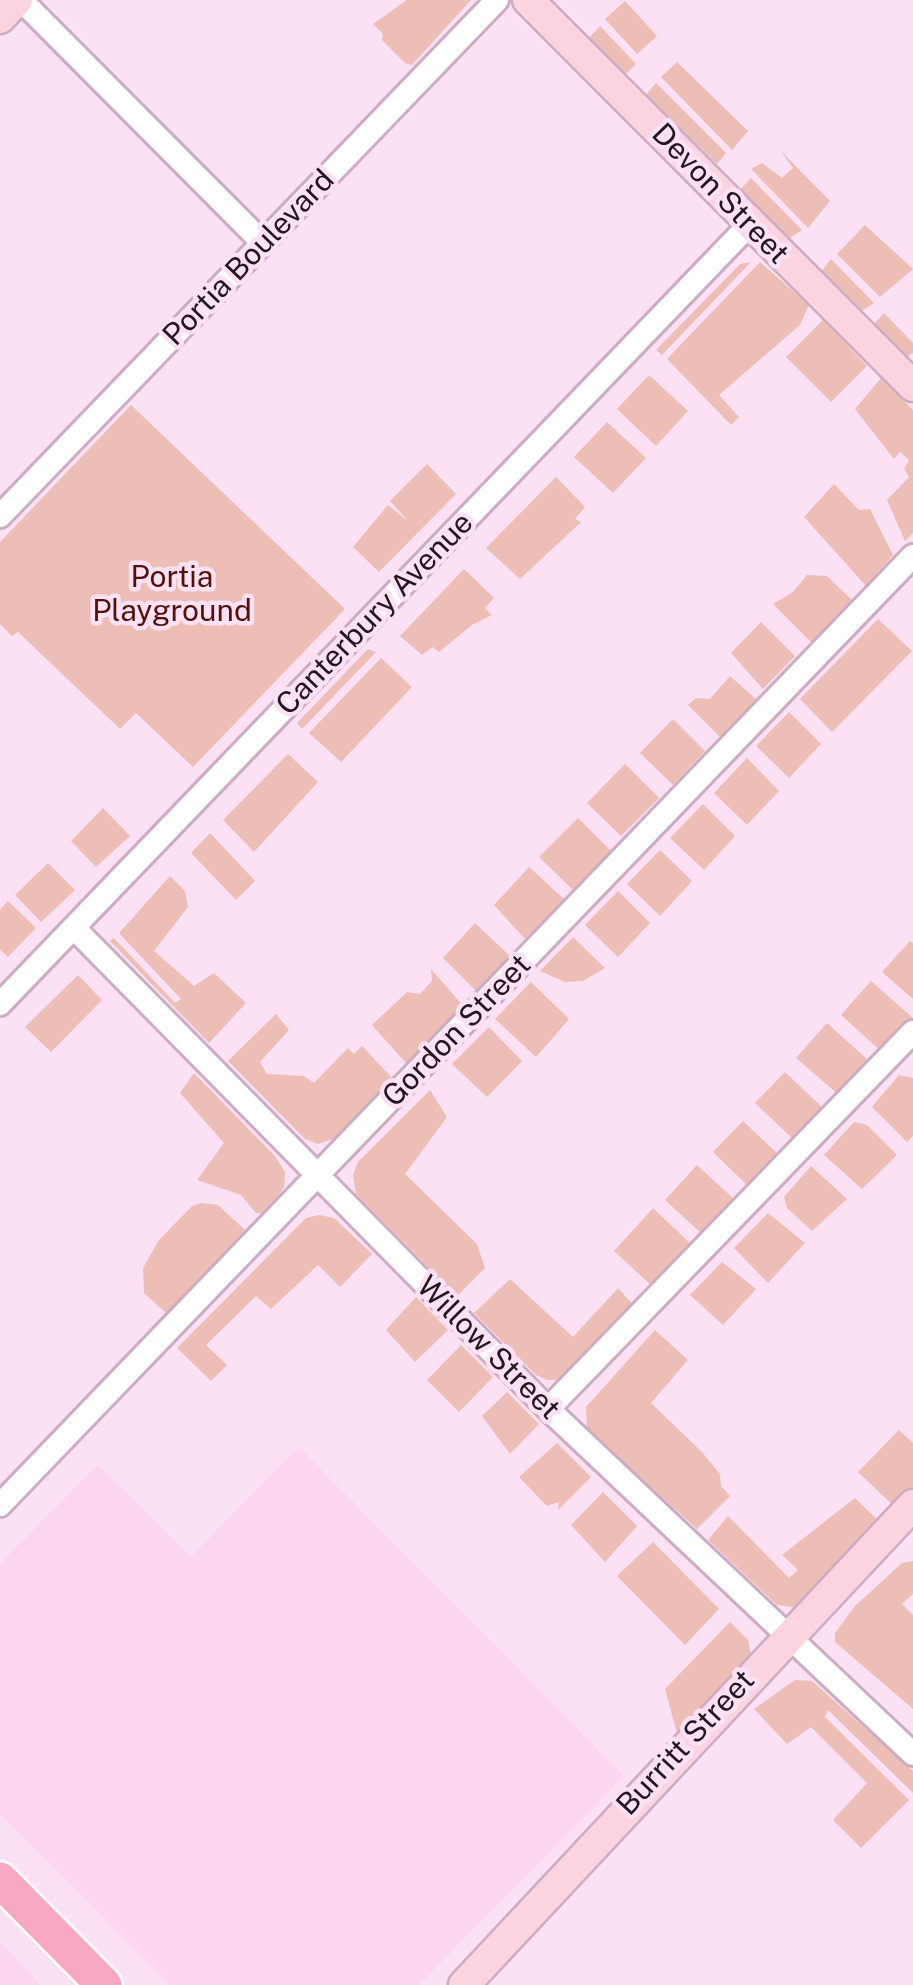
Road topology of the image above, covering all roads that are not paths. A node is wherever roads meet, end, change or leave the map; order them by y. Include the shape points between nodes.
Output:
1 (19, 0) edge
2 (497, 0) edge
3 (528, 0) edge
4 (0, 18) edge
5 (750, 224) junction
6 (263, 244) junction
7 (913, 386) edge
8 (0, 516) edge
9 (913, 556) edge
10 (75, 929) junction
11 (0, 1004) edge
12 (913, 1032) edge
13 (318, 1178) junction
14 (548, 1409) junction
15 (0, 1505) edge
16 (913, 1506) edge
17 (786, 1636) junction
18 (913, 1754) edge
19 (0, 1880) edge
20 (104, 1985) edge
21 (464, 1985) edge

1 - 4 street
1 - 6 street
2 - 6 street, Portia Boulevard
3 - 5 street, Devon Street
5 - 7 street, Devon Street
5 - 10 street, Canterbury Avenue
6 - 8 street, Portia Boulevard
9 - 13 street, Gordon Street
10 - 11 street, Canterbury Avenue
10 - 13 street, Willow Street
12 - 14 street
13 - 14 street, Willow Street
13 - 15 street, Gordon Street
14 - 17 street, Willow Street
16 - 17 street, Burritt Street
17 - 18 street, Willow Street
17 - 21 street, Burritt Street
19 - 20 main road

